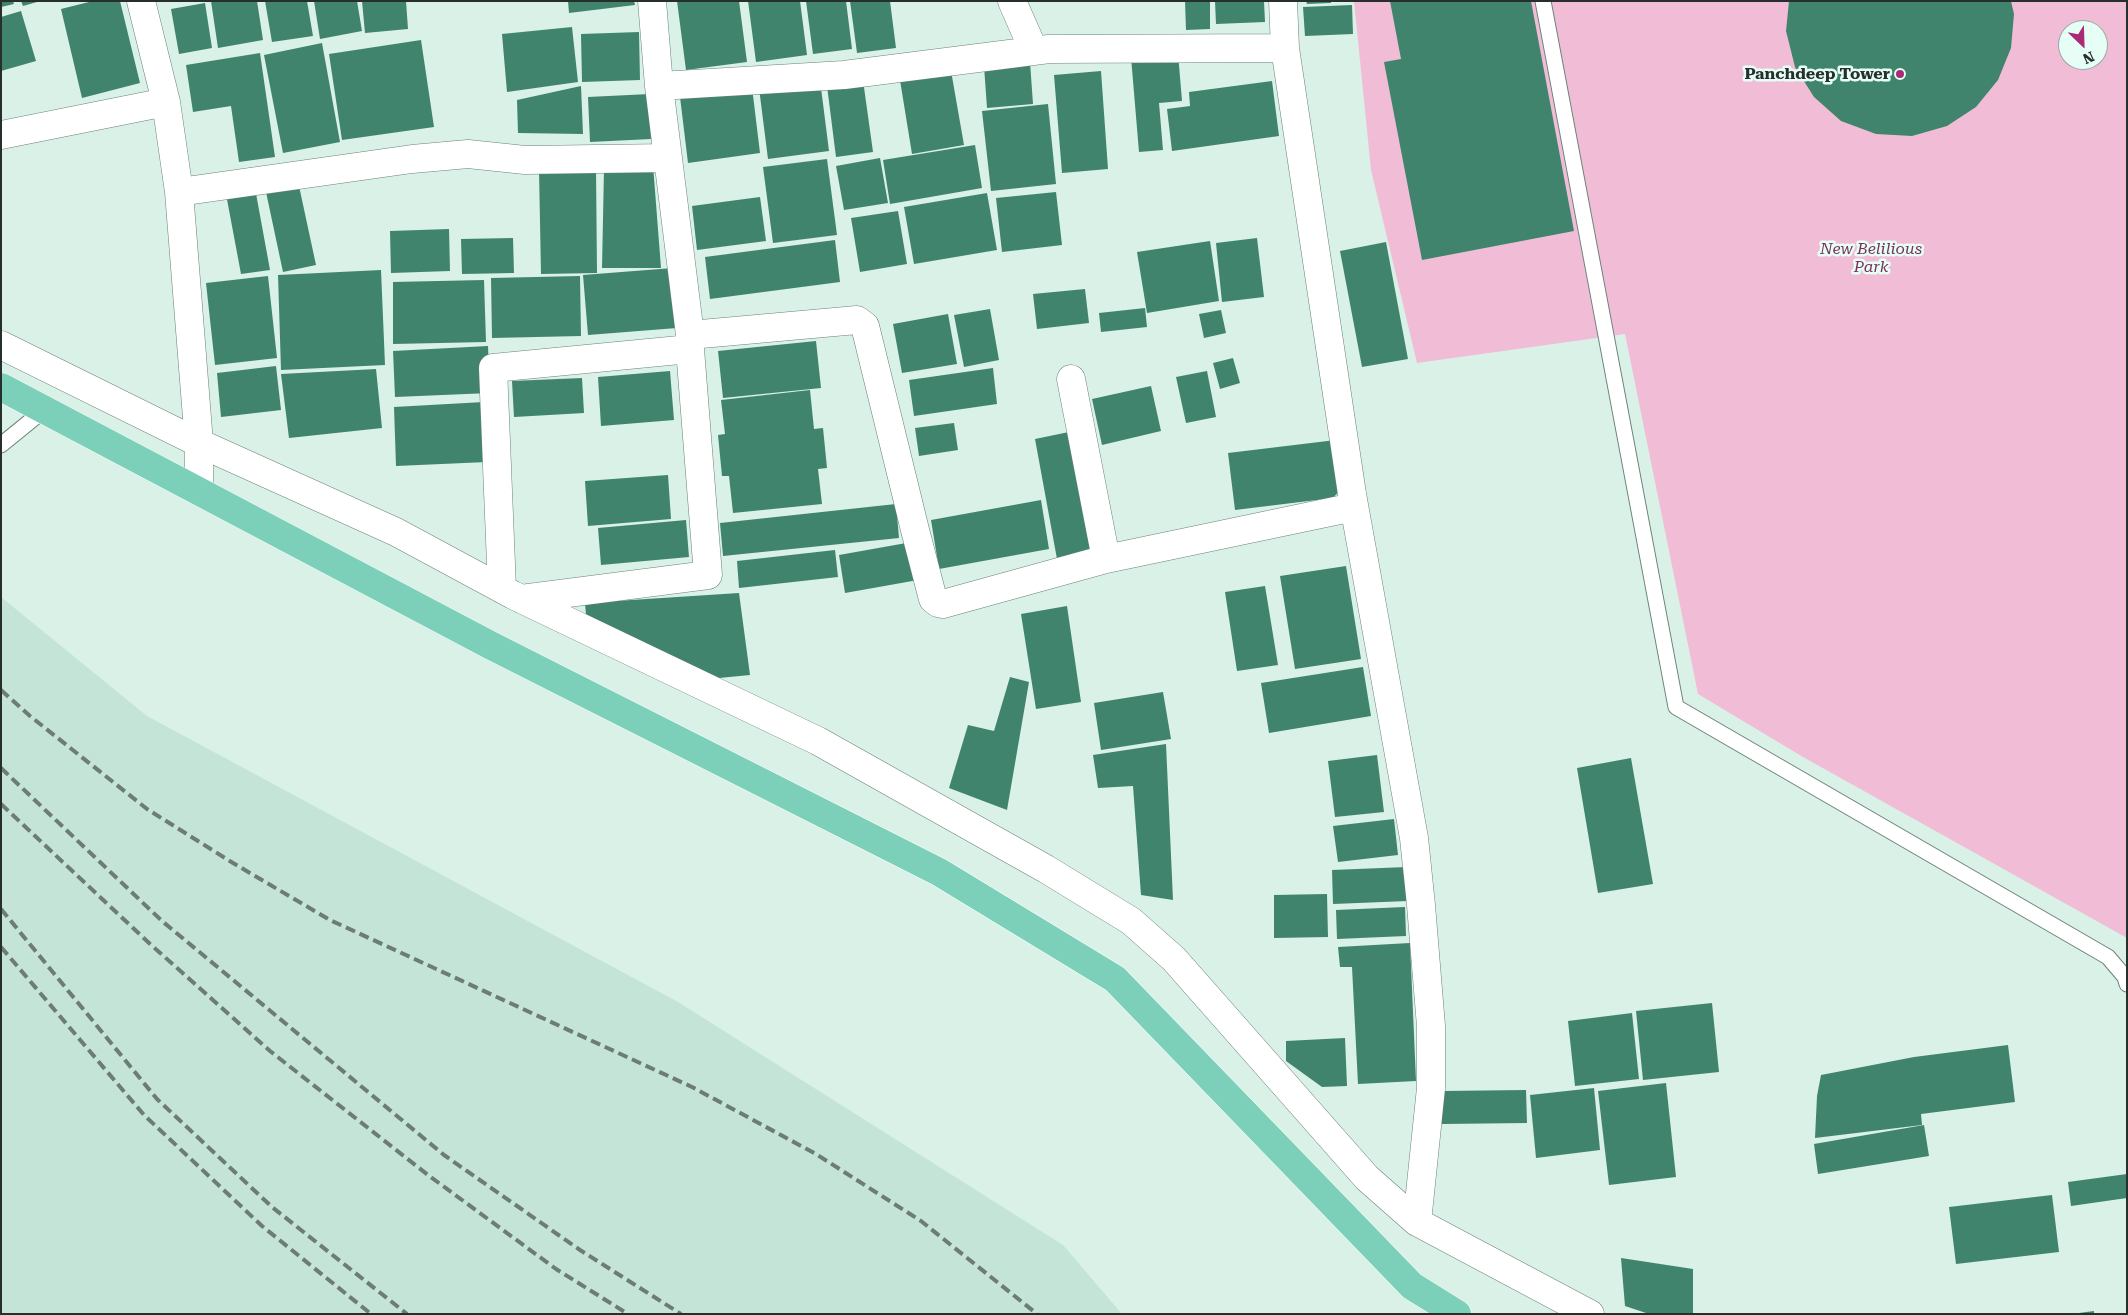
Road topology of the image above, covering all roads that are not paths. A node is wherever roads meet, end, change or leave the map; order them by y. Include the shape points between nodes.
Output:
1 (141, 1) edge
2 (652, 1) edge
3 (1012, 1) edge
4 (1283, 1) edge
5 (1543, 1) edge
6 (1285, 48) junction
7 (1034, 51) junction
8 (659, 86) junction
9 (166, 102) junction
10 (1, 135) edge
11 (668, 158) junction
12 (179, 192) junction
13 (690, 342) junction
14 (1, 345) edge
15 (1071, 379) dead end
16 (1, 387) edge
17 (44, 410) junction
18 (199, 443) junction
19 (1, 445) edge
20 (199, 490) junction
21 (1354, 507) junction
22 (1106, 559) junction
23 (511, 594) junction
24 (2127, 984) edge
25 (1416, 1222) junction
26 (1457, 1314) edge
27 (1590, 1314) edge

1 - 9 street
2 - 8 street
3 - 7 street
4 - 6 street
5 - 24 lane via 1676,707 2108,957
6 - 7 street
6 - 21 street
7 - 8 street via 844,75
8 - 11 street
9 - 10 street
9 - 12 street
11 - 12 street via 525,160 468,154
11 - 13 street
12 - 18 street
13 - 22 street via 857,320 866,326 915,530 934,599 938,603
13 - 23 street via 493,368
13 - 23 street via 708,575
14 - 18 street
15 - 22 street
16 - 17 main road
17 - 19 lane
17 - 20 main road
18 - 20 street
18 - 23 street via 396,532
20 - 26 main road via 490,645 939,872 1115,979 1412,1286
21 - 22 street
21 - 25 street via 1414,838 1427,962 1430,1088
23 - 25 street via 818,741 1130,920 1174,959 1367,1178
25 - 27 street

